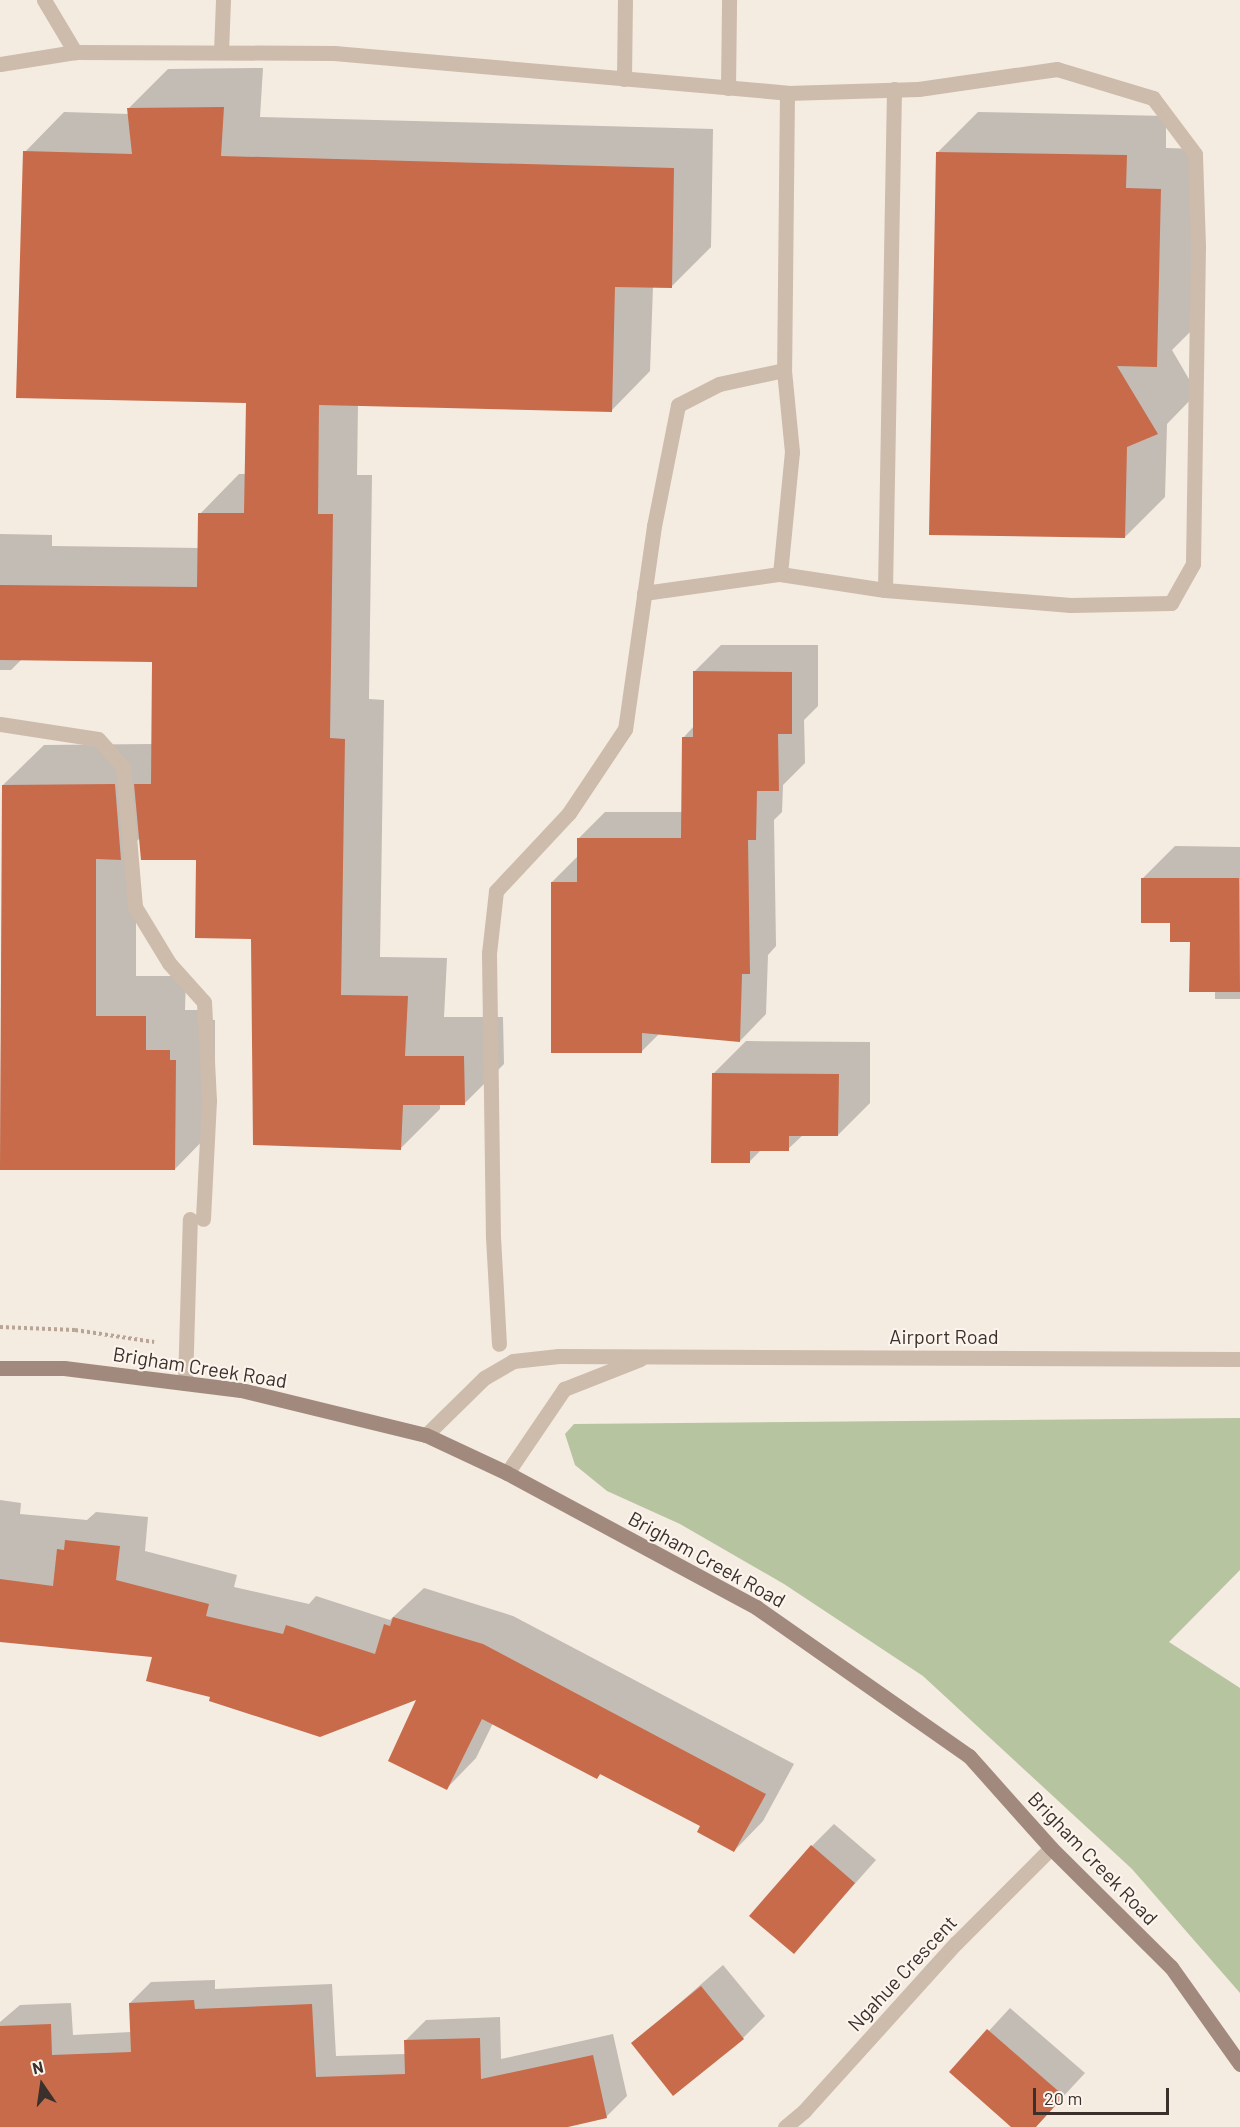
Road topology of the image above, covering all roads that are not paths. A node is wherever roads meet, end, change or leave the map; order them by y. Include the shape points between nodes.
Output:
1 (44, 0) edge
2 (223, 0) edge
3 (625, 0) edge
4 (729, 0) edge
5 (75, 52) junction
6 (221, 52) junction
7 (0, 64) edge
8 (624, 79) junction
9 (728, 88) junction
10 (894, 89) junction
11 (787, 93) junction
12 (784, 370) junction
13 (780, 574) junction
14 (885, 590) junction
15 (644, 593) junction
16 (0, 724) edge
17 (499, 1344) dead end
18 (648, 1356) junction
19 (1240, 1359) edge
20 (0, 1368) edge
21 (185, 1383) junction
22 (426, 1435) junction
23 (507, 1473) junction
24 (1051, 1848) junction
25 (1240, 2064) edge
26 (785, 2127) edge

1 - 5 street
2 - 6 street
3 - 8 street
4 - 9 street
5 - 6 street
5 - 7 street
6 - 8 street via 334,53
8 - 9 street
9 - 11 street
10 - 11 street
10 - 14 street
10 - 14 street via 1057,69 1153,98 1195,154 1198,246 1193,564 1171,603 1070,605
11 - 12 street
12 - 13 street via 792,452
12 - 15 street via 719,384 678,405
13 - 14 street
13 - 15 street
15 - 17 street via 625,729 569,813 496,891 489,953 493,1237
16 - 21 street via 98,739 123,768 135,907 169,963 204,1002 209,1100
18 - 19 street, Airport Road
18 - 22 street, Airport Road via 559,1356 513,1361 484,1378
18 - 23 street, Airport Road via 564,1389
20 - 21 main road, Brigham Creek Road via 64,1368
21 - 22 main road, Brigham Creek Road via 241,1390
22 - 23 main road, Brigham Creek Road
23 - 24 main road, Brigham Creek Road via 756,1607 969,1756
24 - 25 main road, Brigham Creek Road via 1171,1967
24 - 26 street, Ngahue Crescent via 956,1943 804,2111

